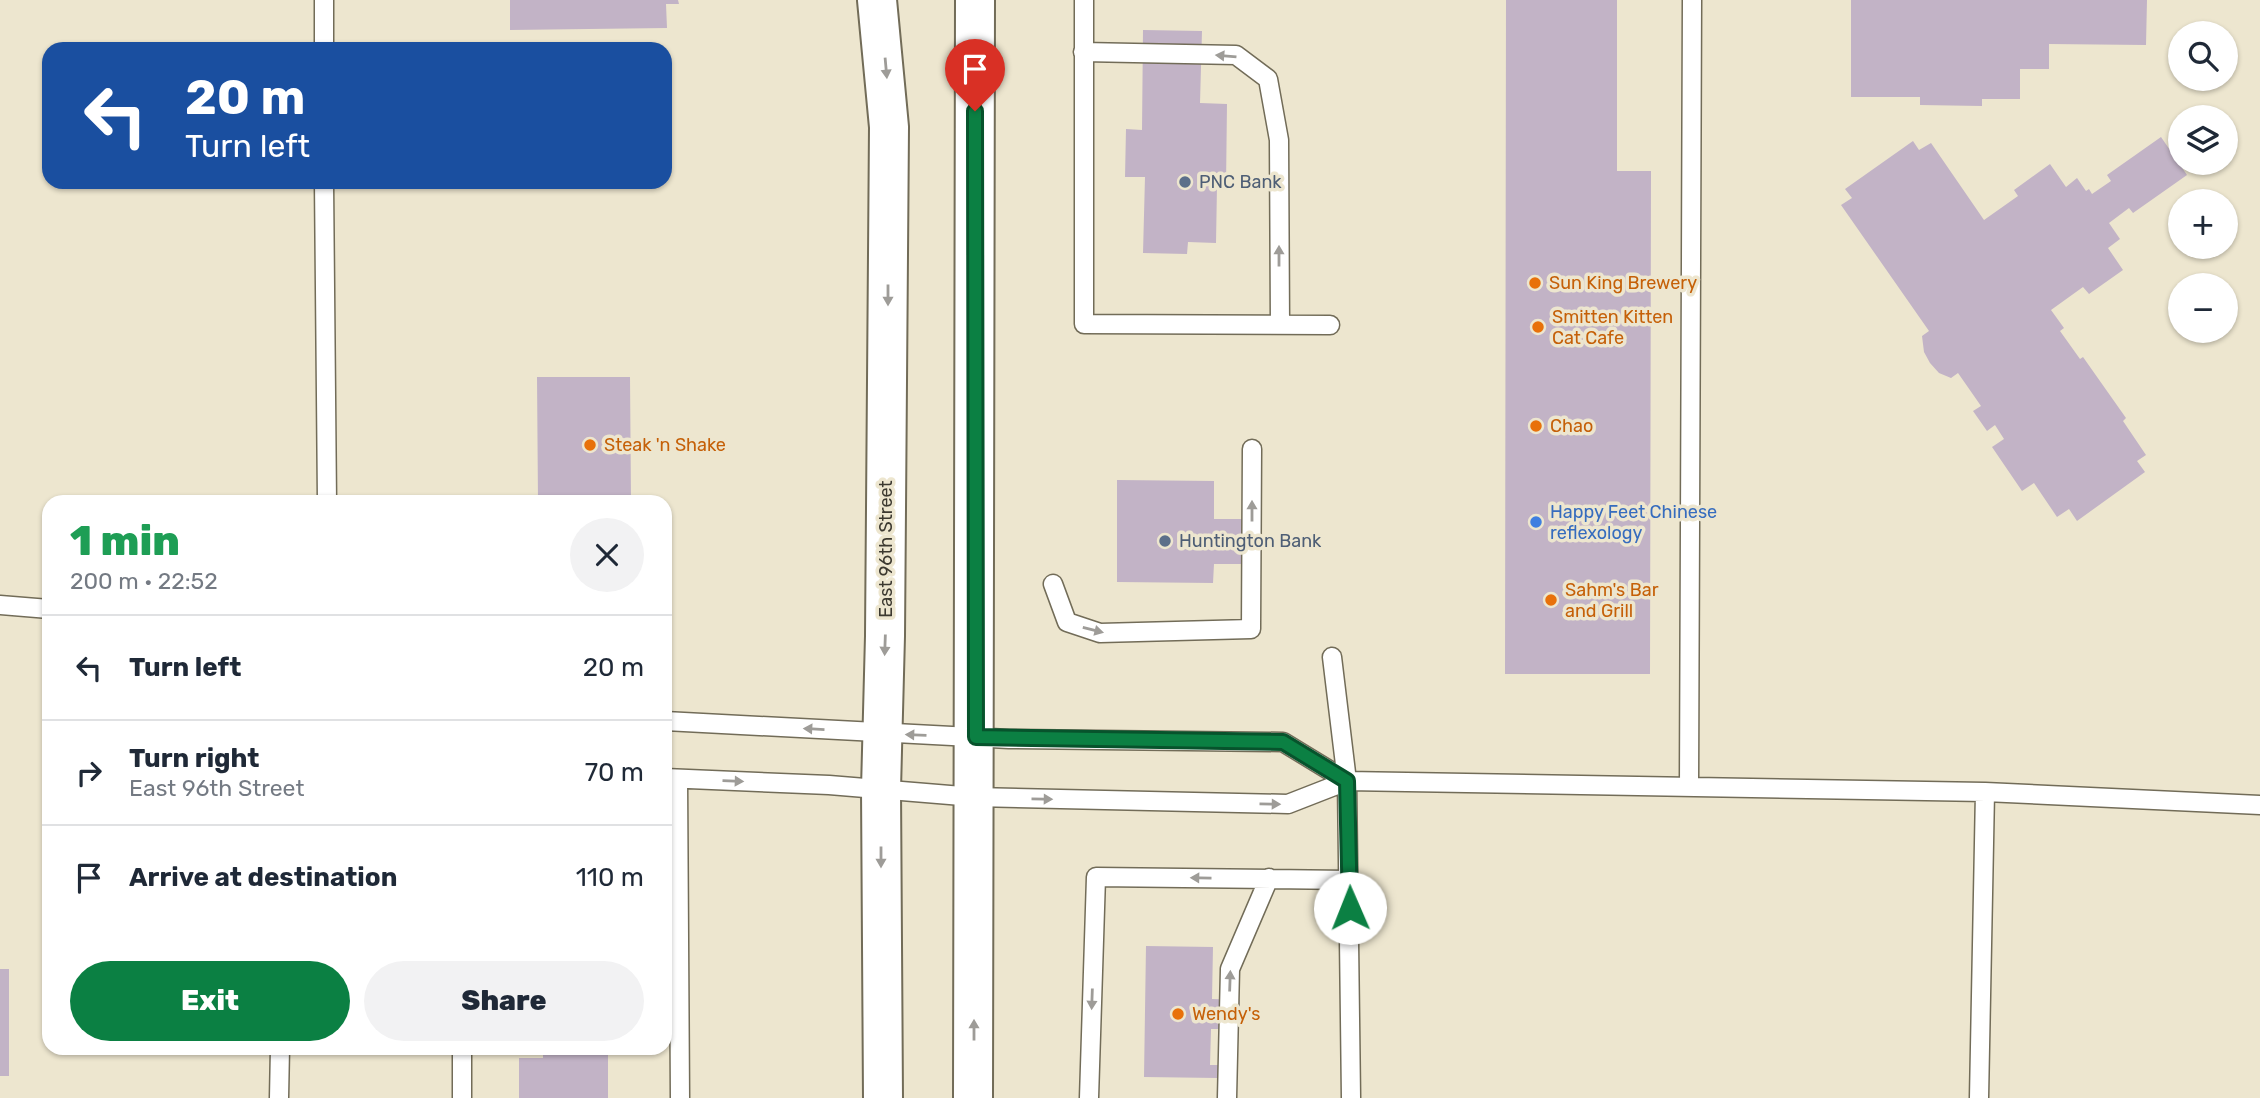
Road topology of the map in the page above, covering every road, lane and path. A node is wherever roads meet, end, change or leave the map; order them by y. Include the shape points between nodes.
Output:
1 (324, 0) edge
2 (877, 0) edge
3 (975, 0) edge
4 (1084, 0) edge
5 (1692, 0) edge
6 (324, 42) edge
7 (1083, 52) junction
8 (324, 189) edge
9 (1330, 324) dead end
10 (1280, 325) junction
11 (1252, 449) dead end
12 (327, 495) edge
13 (1053, 584) dead end
14 (0, 605) edge
15 (42, 609) edge
16 (1332, 657) dead end
17 (672, 721) edge
18 (882, 734) junction
19 (976, 737) junction
20 (672, 779) edge
21 (1347, 781) junction
22 (1689, 787) junction
23 (881, 789) junction
24 (1985, 792) junction
25 (974, 797) junction
26 (2260, 805) edge
27 (1269, 878) junction
28 (1349, 880) junction
29 (279, 1055) edge
30 (462, 1055) edge
31 (279, 1098) edge
32 (462, 1098) edge
33 (680, 1098) edge
34 (883, 1098) edge
35 (973, 1098) edge
36 (1089, 1098) edge
37 (1227, 1098) edge
38 (1350, 1098) edge
39 (1979, 1098) edge

1 - 6 lane
2 -> 18 main road, East 96th Street via 889,127
3 - 19 main road
4 - 7 lane
5 - 22 lane
10 -> 7 lane via 1279,140 1268,79 1236,55
7 - 10 lane via 1084,324
8 - 12 lane
9 - 10 lane
13 -> 11 lane via 1066,622 1100,633 1251,629
14 - 15 lane
16 - 21 lane
18 -> 17 lane
19 -> 18 lane
18 - 23 main road, East 96th Street
19 - 21 lane via 1283,742
19 - 25 main road
20 -> 23 lane
20 - 33 lane
21 - 22 lane
25 -> 21 lane via 1288,804
21 - 28 lane
22 - 24 lane
23 - 25 lane
23 -> 34 main road, East 96th Street
24 - 26 lane
24 - 39 lane
35 -> 25 main road
27 - 28 lane
27 -> 36 lane via 1096,877
37 -> 27 lane via 1230,969
28 - 38 lane
29 - 31 lane
30 - 32 lane

